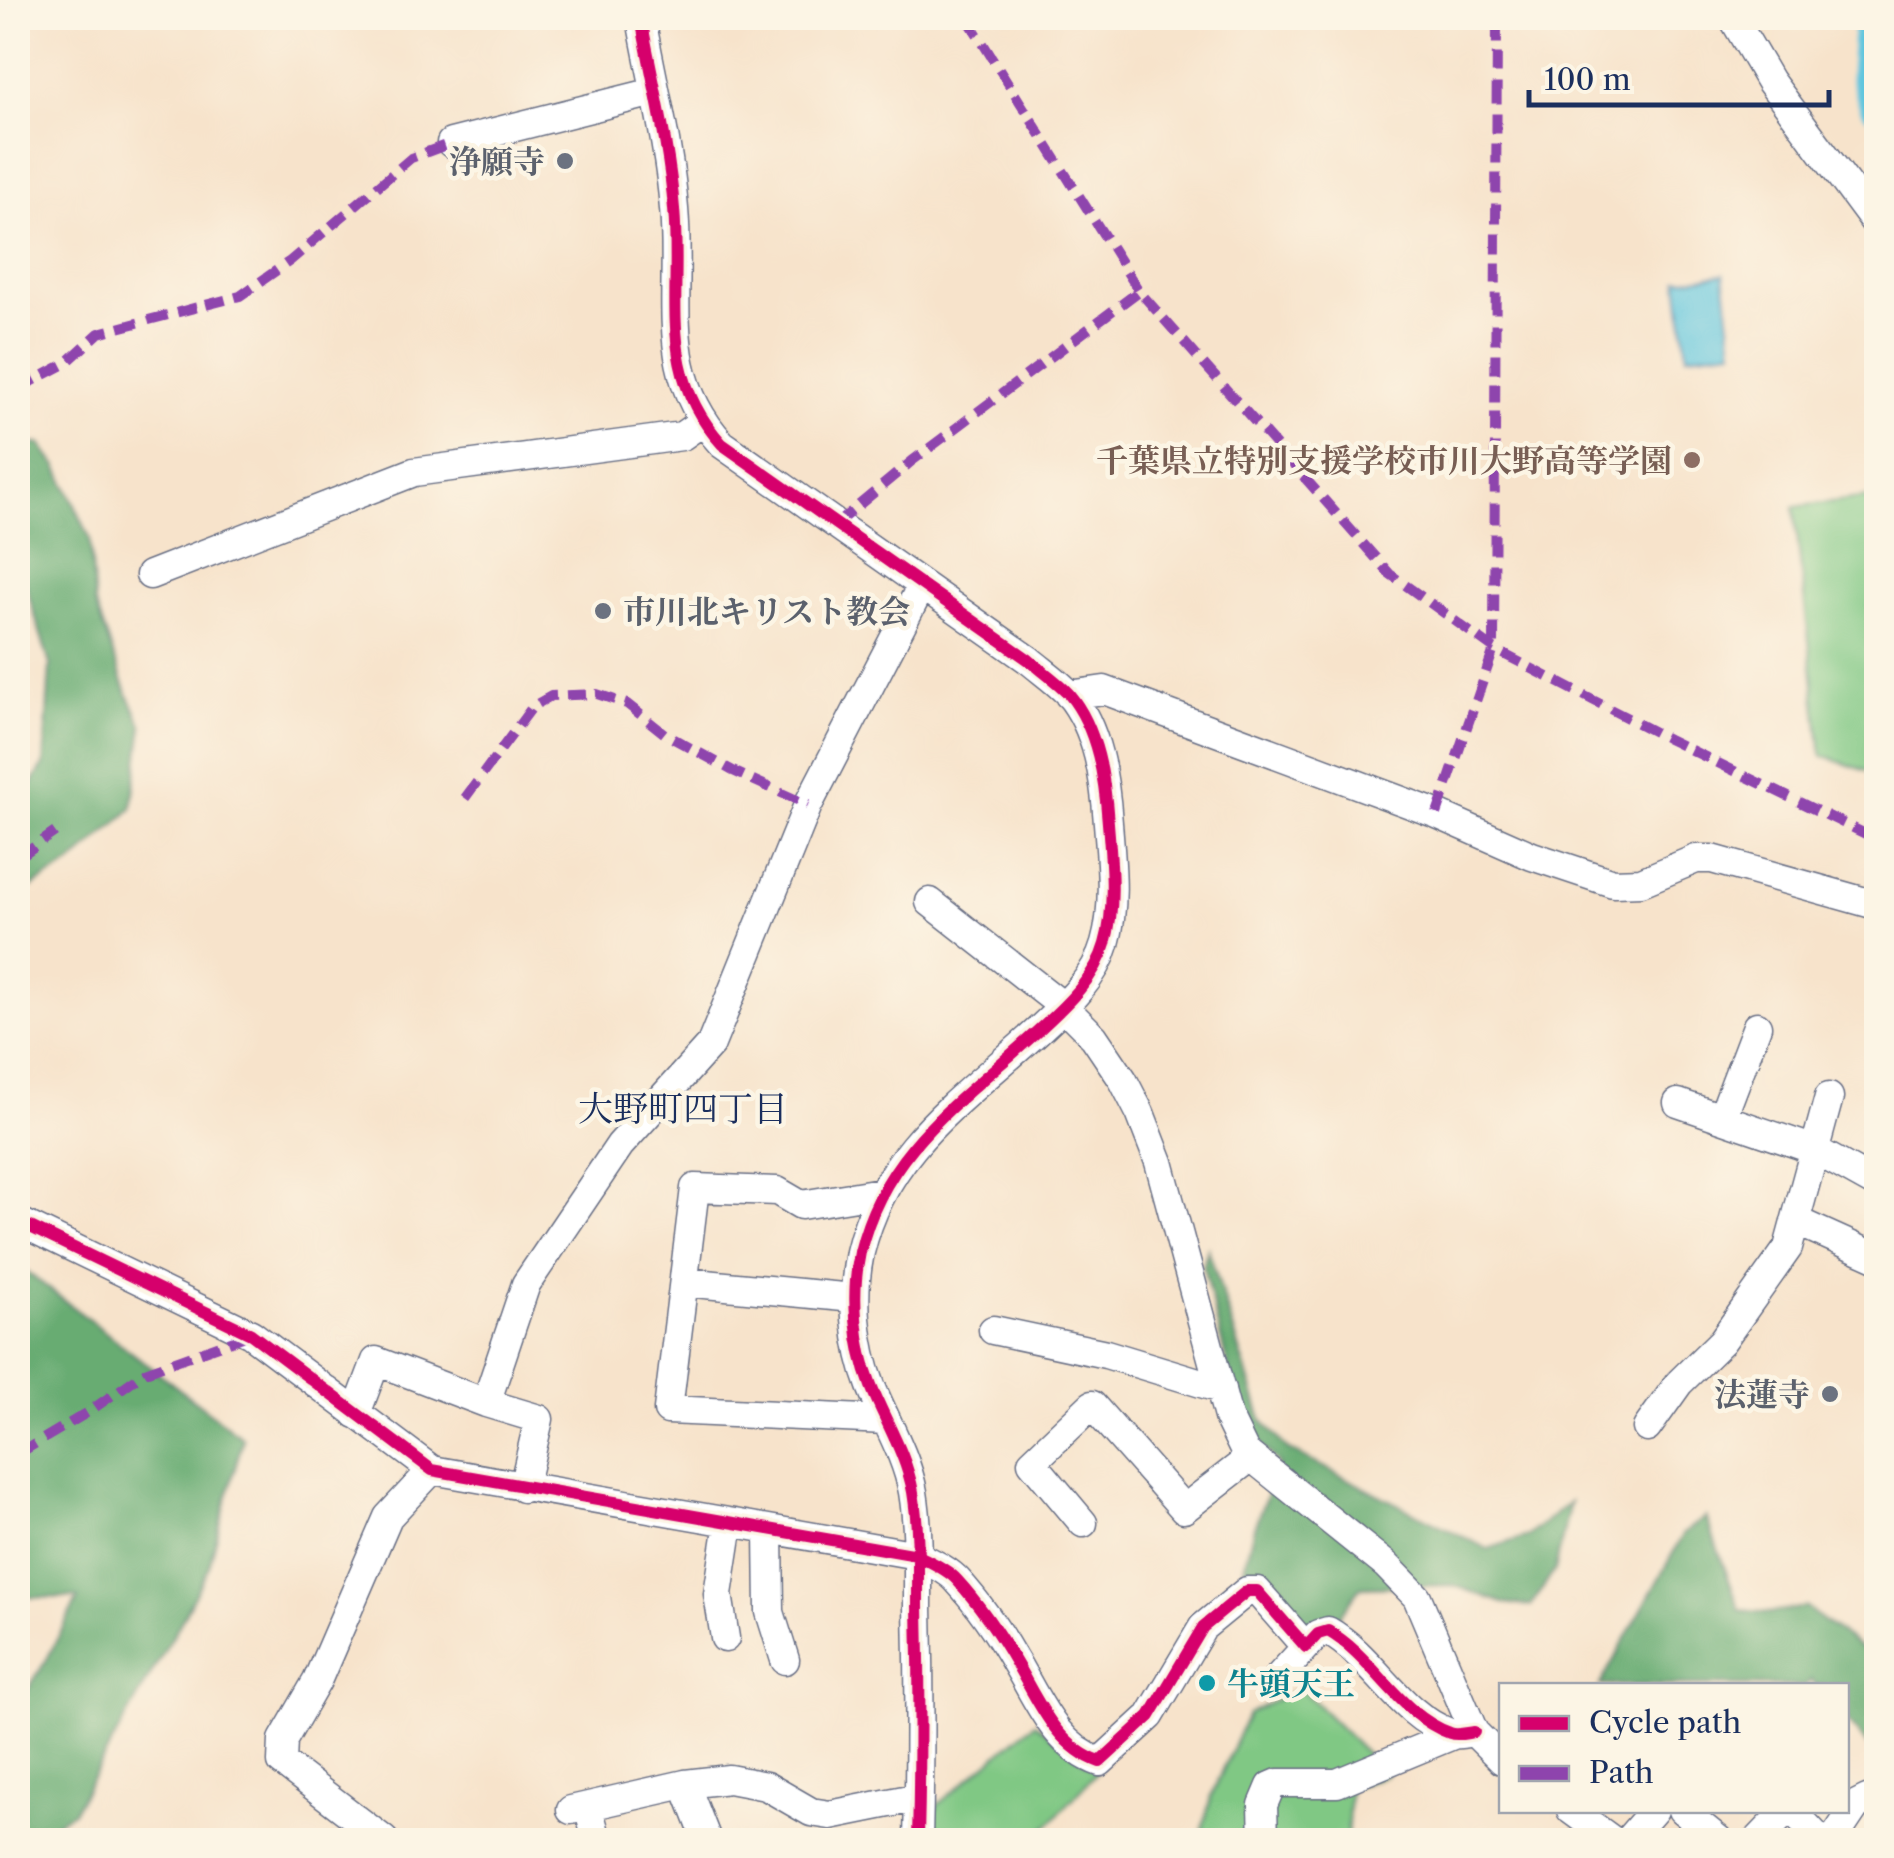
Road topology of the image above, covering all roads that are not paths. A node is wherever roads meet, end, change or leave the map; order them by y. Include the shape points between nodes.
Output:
1 (643, 18) edge
2 (1733, 18) edge
3 (654, 92) junction
4 (451, 143) dead end
5 (1876, 224) edge
6 (702, 422) junction
7 (150, 575) dead end
8 (922, 585) junction
9 (1069, 695) junction
10 (930, 902) dead end
11 (1876, 905) edge
12 (1064, 1007) junction
13 (1757, 1026) dead end
14 (1829, 1096) dead end
15 (1678, 1103) dead end
16 (1722, 1118) junction
17 (1815, 1150) junction
18 (1876, 1184) edge
19 (881, 1192) junction
20 (1796, 1220) junction
21 (18, 1221) edge
22 (1876, 1257) edge
23 (684, 1282) junction
24 (854, 1298) junction
25 (993, 1330) dead end
26 (1220, 1390) junction
27 (486, 1402) junction
28 (356, 1414) junction
29 (886, 1420) junction
30 (1646, 1428) dead end
31 (1251, 1457) junction
32 (432, 1470) junction
33 (523, 1488) junction
34 (729, 1523) junction
35 (1082, 1523) dead end
36 (769, 1530) junction
37 (917, 1555) junction
38 (725, 1638) dead end
39 (1306, 1647) junction
40 (785, 1660) dead end
41 (1274, 1682) dead end
42 (1464, 1734) junction
43 (1499, 1758) edge
44 (685, 1784) junction
45 (919, 1797) junction
46 (1876, 1805) edge
47 (1575, 1813) edge
48 (1651, 1813) edge
49 (1686, 1813) edge
50 (1786, 1813) edge
51 (1792, 1813) edge
52 (384, 1840) edge
53 (597, 1840) edge
54 (708, 1840) edge
55 (918, 1840) edge
56 (1264, 1840) edge
57 (1612, 1840) edge
58 (1628, 1840) edge
59 (1719, 1840) edge
60 (1758, 1840) edge
61 (1820, 1840) edge
62 (1833, 1840) edge

1 - 3 street
2 - 5 street via 1770,81
3 - 4 street
3 - 6 street via 674,207 679,362
6 - 7 street via 682,436 414,472
6 - 8 street via 722,444
8 - 9 street
8 - 27 street via 808,805 711,1044 620,1145 526,1284
9 - 11 street via 1104,690 1613,883 1640,882 1712,858
9 - 12 street via 1090,730 1106,786 1111,902 1105,945
10 - 12 street
12 - 19 street via 952,1104
12 - 26 street via 1094,1037 1140,1113
13 - 16 street
14 - 17 street
15 - 16 street
16 - 17 street
17 - 18 street
17 - 20 street
19 - 23 street via 801,1205 778,1191 695,1188
19 - 24 street via 860,1252
20 - 22 street
20 - 30 street via 1788,1248 1756,1298 1678,1382
21 - 28 street via 251,1334
23 - 24 street
23 - 29 street via 668,1410
24 - 29 street via 858,1338
25 - 26 street via 1106,1354
26 - 31 street
27 - 28 street via 376,1362
27 - 33 street via 539,1418
28 - 32 street
29 - 37 street via 913,1492
31 - 35 street via 1184,1509 1092,1405 1032,1462
31 - 42 street via 1386,1565 1417,1598
32 - 33 street
32 - 52 street via 388,1517 318,1678 283,1740 282,1762
33 - 34 street
34 - 36 street
34 - 38 street via 718,1594
36 - 37 street
36 - 40 street via 770,1612
37 - 39 street via 955,1578 1040,1707 1074,1750 1100,1762 1150,1716 1204,1627 1247,1591 1257,1591
37 - 45 street
39 - 41 street
39 - 42 street via 1328,1631 1418,1714
42 - 43 street
42 - 56 street via 1337,1783 1270,1786
44 - 45 street via 729,1780 766,1786 811,1812 830,1815
44 - 53 street via 580,1809
44 - 54 street
45 - 55 street
46 - 62 street via 1866,1799 1857,1804
47 - 57 street
48 - 58 street
49 - 59 street
50 - 60 street
51 - 61 street

